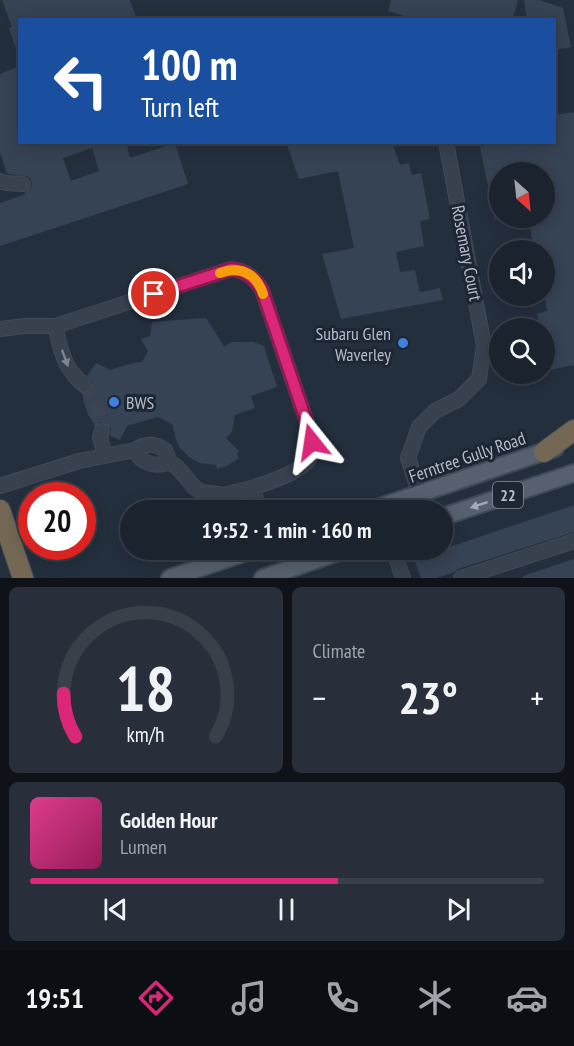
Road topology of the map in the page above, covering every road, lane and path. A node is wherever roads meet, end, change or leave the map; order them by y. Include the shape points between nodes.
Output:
1 (446, 144) edge
2 (0, 181) edge
3 (23, 184) dead end
4 (55, 326) junction
5 (0, 329) edge
6 (84, 385) tunnel mouth
7 (574, 430) edge
8 (102, 431) tunnel mouth
9 (574, 442) edge
10 (135, 450) junction
11 (544, 452) junction
12 (105, 456) junction
13 (170, 462) junction
14 (574, 473) edge
15 (0, 486) edge
16 (252, 488) junction
17 (419, 494) junction
18 (256, 500) edge
19 (401, 500) edge
20 (421, 500) edge
21 (0, 510) edge
22 (453, 513) edge
23 (4, 536) edge
24 (574, 541) edge
25 (225, 560) edge
26 (316, 560) edge
27 (397, 560) edge
28 (490, 574) edge
29 (187, 575) edge
30 (23, 578) edge
31 (170, 578) edge
32 (263, 578) edge
33 (403, 578) edge
34 (461, 578) edge

1 - 17 street, Rosemary Court via 484,346 479,379 459,399 435,411 419,427 408,458
2 - 3 street
4 - 5 street
4 -> 6 street via 65,362
4 - 16 street via 231,269 251,276 262,290 312,442 311,456 300,467
7 - 11 highway
8 - 12 street
9 - 11 main road, Ferntree Gully Road / 22
10 - 12 street
10 - 13 street via 149,464 162,466
10 - 13 street via 153,444 165,450
11 - 17 main road, Ferntree Gully Road / 22
12 - 15 street
13 - 16 street via 201,492 224,495
14 -> 22 main road, 22
16 - 18 street
17 - 19 main road, Ferntree Gully Road / 22
17 - 20 street, Rosemary Court
21 - 23 highway
23 - 30 highway
24 - 28 street
25 - 29 main road
26 - 32 main road
27 - 33 street
28 - 34 street
29 - 31 main road

